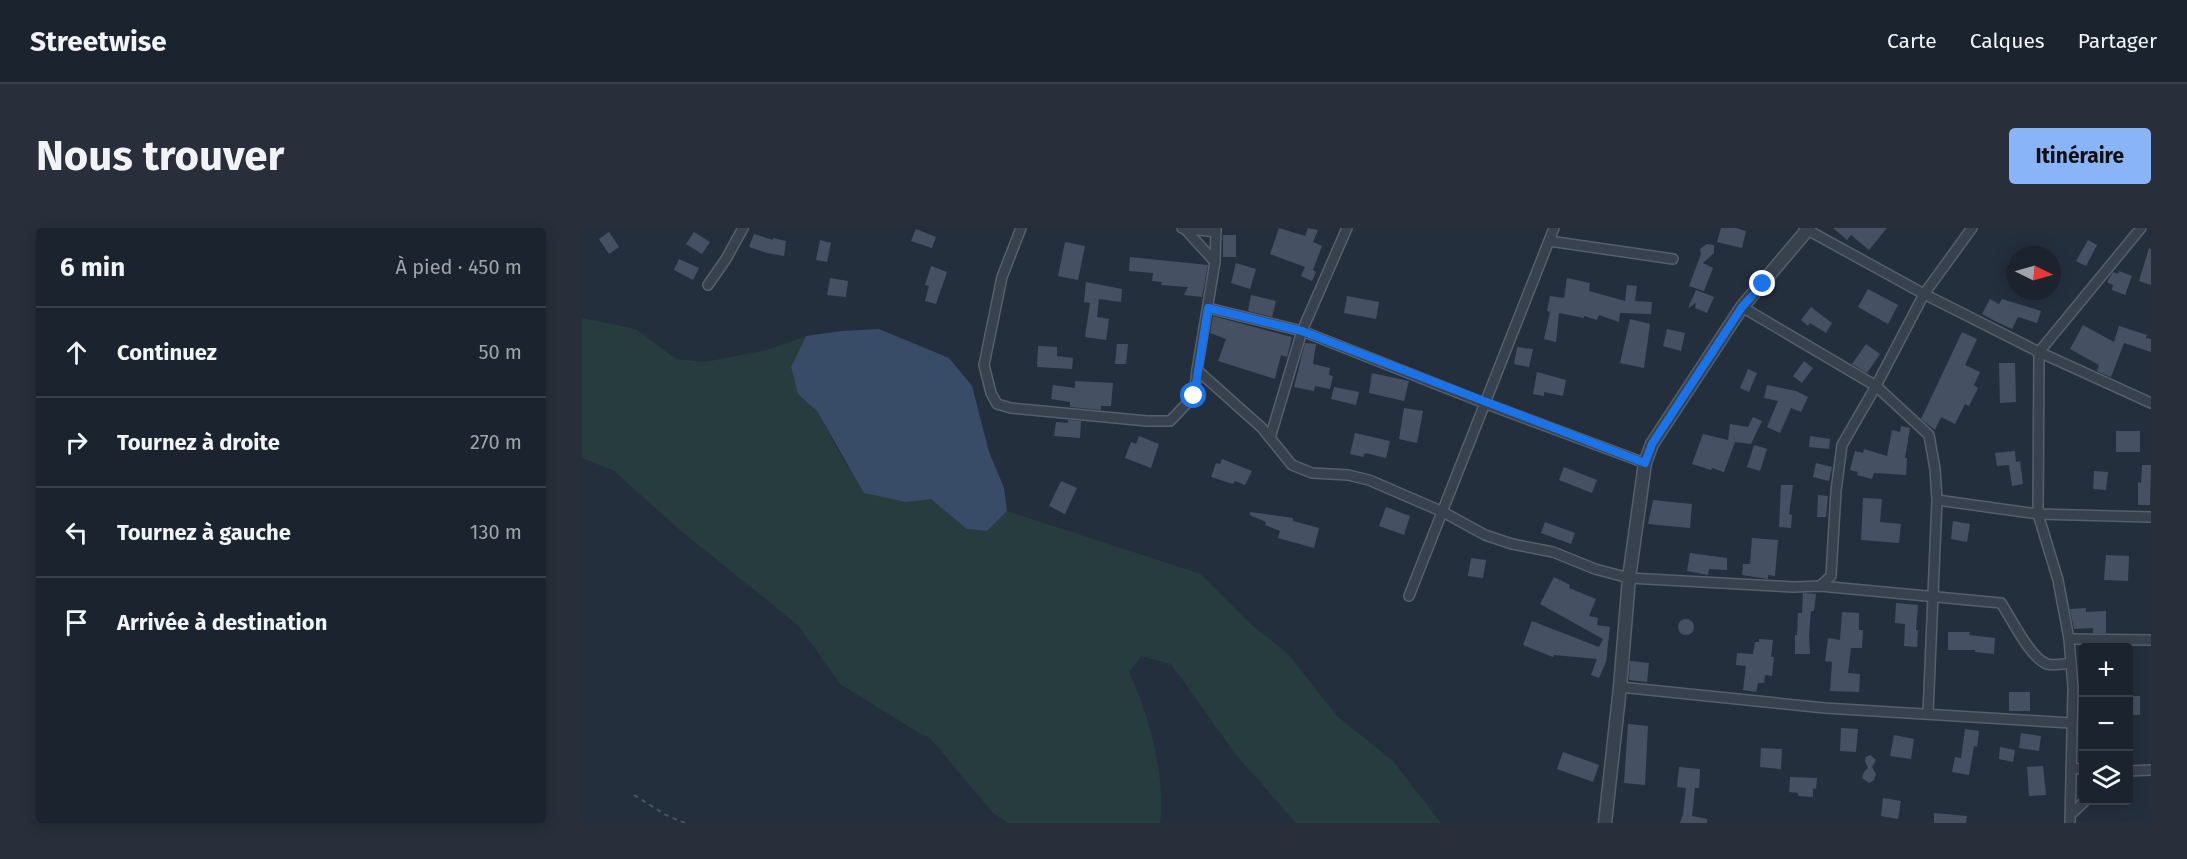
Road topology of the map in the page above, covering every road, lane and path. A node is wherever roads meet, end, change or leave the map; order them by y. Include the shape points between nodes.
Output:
1 (742, 228) edge
2 (1021, 228) edge
3 (1179, 228) edge
4 (1347, 228) edge
5 (1554, 228) edge
6 (1972, 228) edge
7 (2141, 228) edge
8 (1185, 229) edge
9 (1807, 229) edge
10 (1216, 230) edge
11 (1549, 241) junction
12 (1672, 260) dead end
13 (1215, 262) junction
14 (708, 285) dead end
15 (1924, 294) junction
16 (1742, 307) junction
17 (1208, 308) junction
18 (1302, 331) junction
19 (2039, 352) junction
20 (1197, 370) junction
21 (1876, 386) junction
22 (1485, 403) junction
23 (2151, 404) edge
24 (1270, 438) junction
25 (1645, 463) junction
26 (1937, 500) junction
27 (1443, 512) junction
28 (2038, 514) junction
29 (2151, 517) edge
30 (1629, 578) junction
31 (1820, 586) junction
32 (1409, 596) dead end
33 (1933, 597) junction
34 (2068, 639) junction
35 (2151, 640) edge
36 (2071, 663) junction
37 (1620, 687) junction
38 (1928, 714) junction
39 (2071, 723) junction
40 (2071, 768) junction
41 (2079, 769) edge
42 (2151, 770) edge
43 (2133, 771) edge
44 (634, 795) dead end
45 (2082, 805) edge
46 (2071, 818) edge
47 (686, 823) edge
48 (1605, 823) edge

1 - 14 street
2 - 20 street via 1002,277 984,365 997,405 1147,422 1170,421 1194,396
3 - 8 street
4 - 18 street
5 - 11 street
6 - 15 street
7 - 19 street
8 - 10 street
8 - 13 street
9 - 15 street
9 - 16 street
10 - 13 street
11 - 12 street
11 - 22 street
13 - 17 street
15 - 19 street
15 - 21 street
16 - 21 street
16 - 25 street via 1652,444
17 - 18 street
17 - 20 street
18 - 22 street
18 - 24 street
19 - 23 street
19 - 28 street
20 - 24 street
21 - 26 street via 1929,435
21 - 31 street via 1842,445 1831,576
22 - 25 street
22 - 27 street
24 - 27 street via 1292,465 1312,473 1369,480
25 - 30 street
26 - 28 street
26 - 33 street
27 - 30 street via 1485,535 1553,552
27 - 32 street
28 - 29 street
28 - 34 street via 2058,580
30 - 31 street
30 - 37 street
31 - 33 street
33 - 36 street via 2001,603 2033,656 2048,664
33 - 38 street
34 - 35 street
34 - 36 street
36 - 39 street
37 - 38 street via 1825,708
37 - 48 street
38 - 39 street
39 - 40 street
40 - 41 street
40 - 46 street
42 - 43 street
44 - 47 path
45 - 46 street

